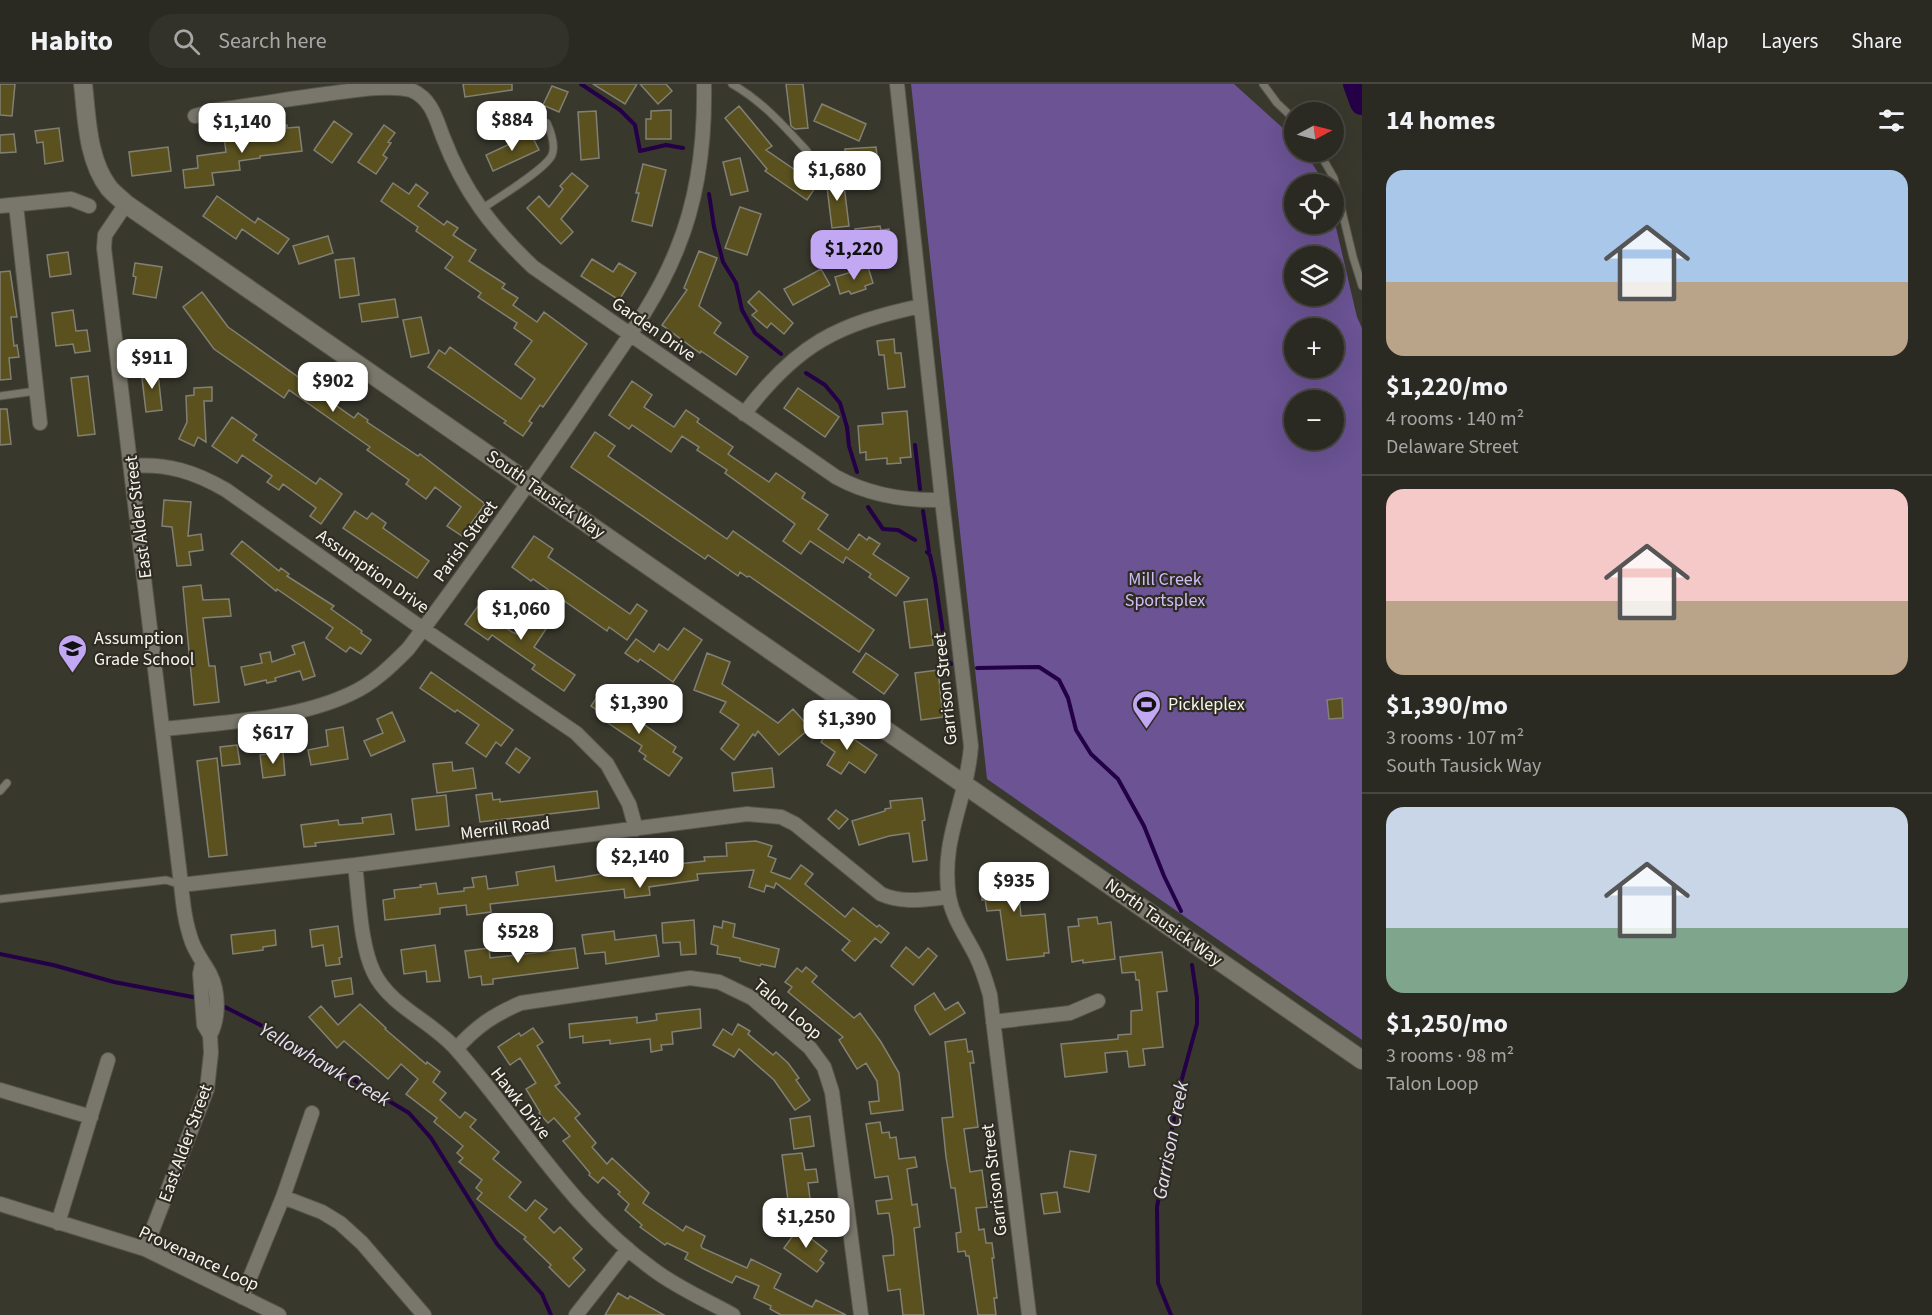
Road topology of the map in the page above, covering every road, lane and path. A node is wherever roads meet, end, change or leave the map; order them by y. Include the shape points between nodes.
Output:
1 (83, 84) edge
2 (704, 84) edge
3 (732, 84) edge
4 (897, 84) edge
5 (1263, 84) edge
6 (1284, 110) edge
7 (195, 116) dead end
8 (548, 123) dead end
9 (807, 151) dead end
10 (1325, 162) edge
11 (126, 204) junction
12 (16, 205) junction
13 (0, 206) edge
14 (89, 206) dead end
15 (480, 210) junction
16 (1362, 286) edge
17 (921, 306) junction
18 (630, 334) junction
19 (36, 391) junction
20 (0, 396) edge
21 (744, 414) junction
22 (40, 423) dead end
23 (131, 466) junction
24 (529, 483) junction
25 (942, 500) junction
26 (423, 629) junction
27 (164, 729) junction
28 (7, 783) dead end
29 (966, 785) junction
30 (0, 791) edge
31 (636, 829) junction
32 (355, 865) junction
33 (181, 885) junction
34 (949, 897) junction
35 (0, 899) edge
36 (1098, 1001) dead end
37 (993, 1022) junction
38 (456, 1049) junction
39 (108, 1060) dead end
40 (1362, 1060) edge
41 (0, 1090) edge
42 (312, 1113) dead end
43 (91, 1117) junction
44 (283, 1197) junction
45 (0, 1204) edge
46 (58, 1223) junction
47 (145, 1249) junction
48 (627, 1249) junction
49 (242, 1297) junction
50 (279, 1315) edge
51 (424, 1315) edge
52 (576, 1315) edge
53 (733, 1315) edge
54 (861, 1315) edge
55 (1029, 1315) edge

1 - 11 main road via 93,156 99,172
2 - 18 street, Parish Street via 700,150 687,218 666,276
3 - 9 lane via 770,111
4 - 17 street, Garrison Street
5 - 6 lane
7 - 15 street, Garden Drive via 380,87 410,89 430,105 455,165
8 - 15 lane via 552,155
10 - 16 lane via 1334,178
11 - 23 street, East Alder Street via 105,235 104,248
11 - 24 main road, South Tausick Way
12 - 13 street
12 - 14 street via 71,199
12 - 19 street
15 - 18 street, Garden Drive via 533,267
17 - 21 street via 867,319 816,342 776,375
17 - 25 street, Garrison Street
18 - 21 street, Garden Drive
18 - 24 street, Parish Street
19 - 20 lane
19 - 22 street
21 - 25 street, Garden Drive via 836,477 864,491 904,499
23 - 26 street, Assumption Drive via 164,466 204,477
23 - 27 street, East Alder Street
24 - 26 street, Parish Street
24 - 29 main road, South Tausick Way
25 - 29 street, Garrison Street via 971,746
26 - 27 street, Parish Street via 391,667 352,693 330,702 279,714
26 - 31 street, Assumption Drive via 593,748 619,783
27 - 33 street, East Alder Street
28 - 30 lane
29 - 34 street, Garrison Street via 949,842
29 - 40 main road, North Tausick Way
31 - 32 street, Merrill Road
31 - 34 street, Merrill Road via 747,814 781,817 808,834 881,894 898,900
32 - 33 street, Merrill Road
32 - 38 street, Hawk Drive via 364,942 374,972 388,993
33 - 35 lane via 166,880
33 - 47 street, East Alder Street via 186,924 210,974 216,1024 210,1035 210,1073 202,1105
34 - 37 street, Garrison Street via 984,974
36 - 37 street via 1070,1013
37 - 55 street, Garrison Street
38 - 48 street, Hawk Drive via 554,1174
38 - 54 street, Talon Loop via 475,1028 521,1003 690,978 719,982 752,998 810,1048 824,1066 832,1092
39 - 43 street
41 - 43 street
42 - 44 street
43 - 46 street
44 - 49 street
44 - 51 street via 340,1223
45 - 46 street, Provenance Loop
46 - 47 street, Provenance Loop
47 - 49 street, Provenance Loop
48 - 52 street
48 - 53 street, Hawk Drive via 682,1288
49 - 50 street, Provenance Loop

